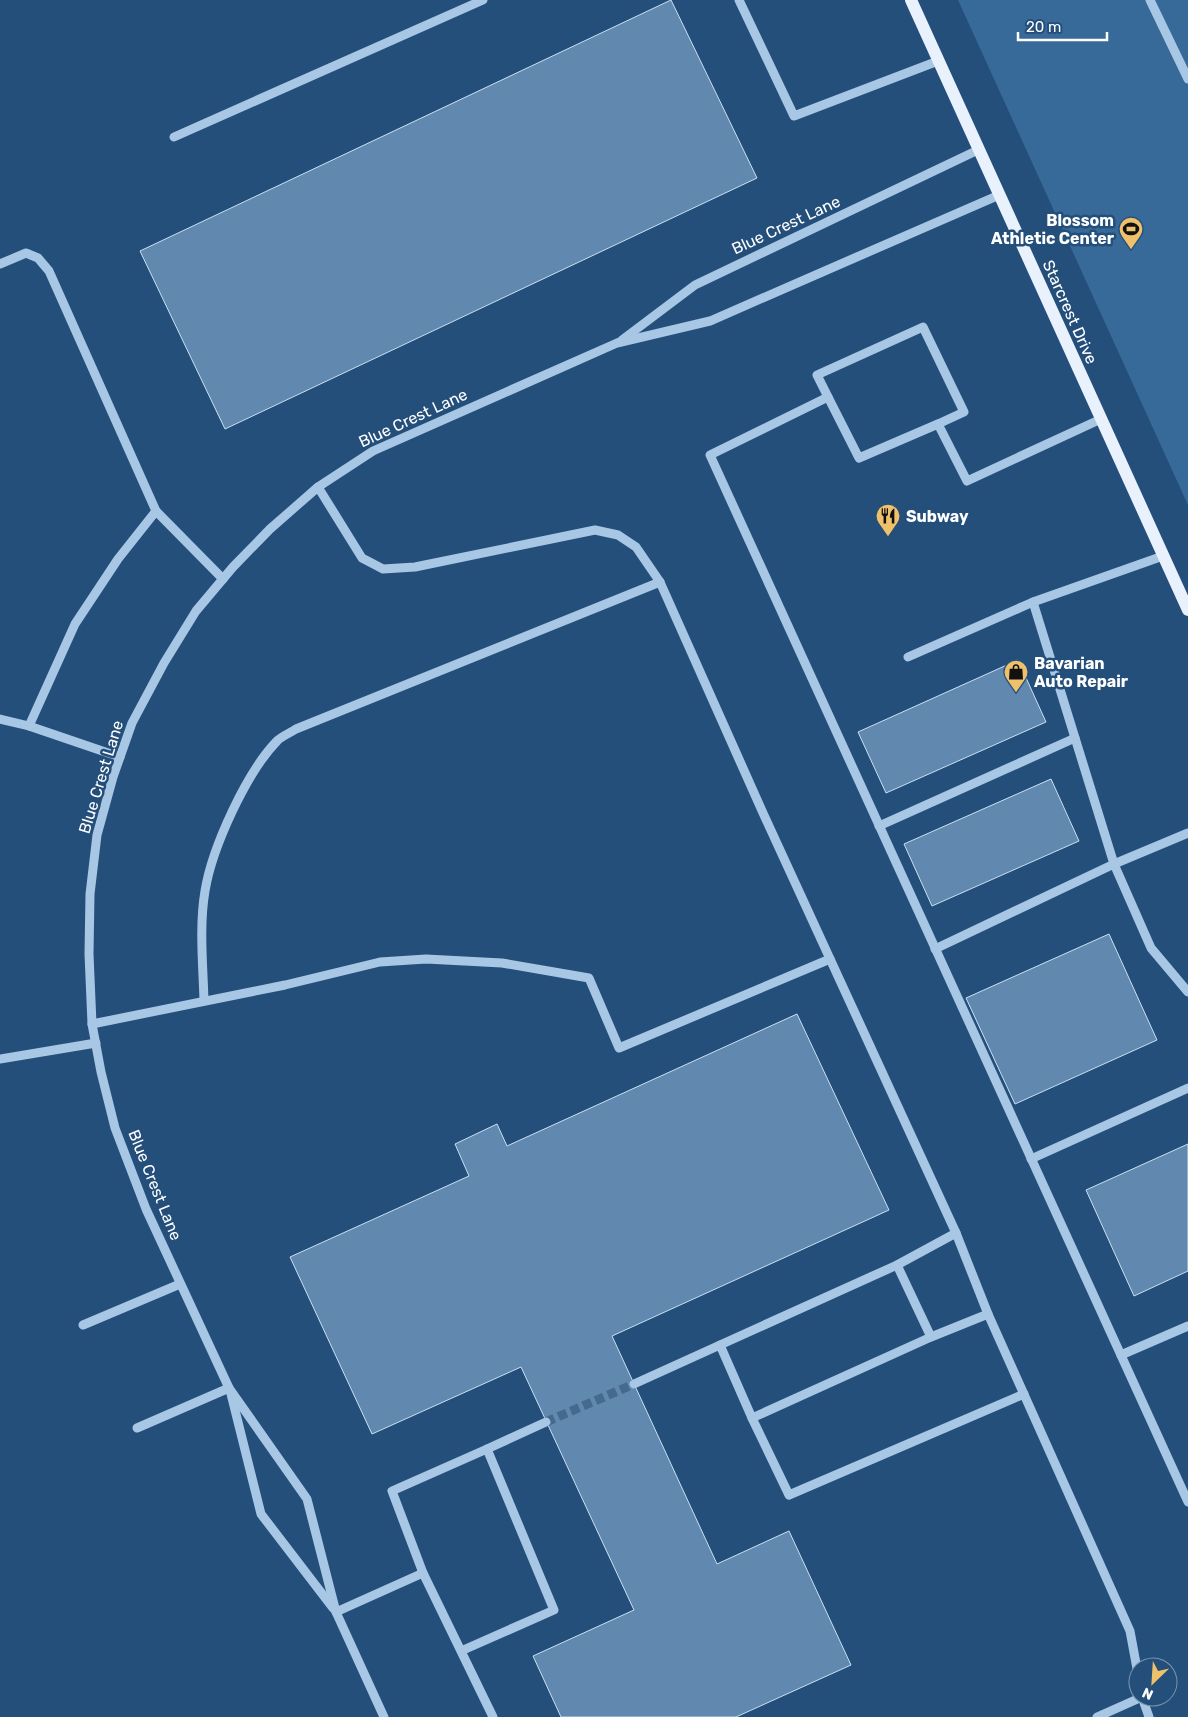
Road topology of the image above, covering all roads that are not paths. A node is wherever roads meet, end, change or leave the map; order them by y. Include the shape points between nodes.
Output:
1 (483, 0) edge
2 (739, 0) edge
3 (911, 0) edge
4 (1150, 0) edge
5 (938, 61) junction
6 (1188, 79) edge
7 (174, 137) dead end
8 (978, 150) junction
9 (999, 195) junction
10 (0, 264) edge
11 (618, 343) junction
12 (828, 396) junction
13 (1101, 419) junction
14 (938, 424) junction
15 (318, 487) junction
16 (156, 511) junction
17 (1163, 556) junction
18 (224, 579) junction
19 (660, 582) junction
20 (1033, 602) junction
21 (1188, 610) edge
22 (908, 657) dead end
23 (0, 718) edge
24 (29, 726) junction
25 (1075, 738) junction
26 (120, 757) junction
27 (879, 826) junction
28 (1188, 833) edge
29 (1114, 864) junction
30 (935, 949) junction
31 (830, 959) junction
32 (1188, 992) edge
33 (204, 1001) junction
34 (92, 1024) junction
35 (96, 1043) junction
36 (0, 1059) edge
37 (1188, 1088) edge
38 (1031, 1159) junction
39 (956, 1233) junction
40 (897, 1265) junction
41 (180, 1284) junction
42 (988, 1314) junction
43 (83, 1324) dead end
44 (1188, 1326) edge
45 (931, 1337) junction
46 (720, 1345) junction
47 (1121, 1355) junction
48 (634, 1384) tunnel mouth
49 (230, 1388) junction
50 (1024, 1394) junction
51 (752, 1418) junction
52 (546, 1422) tunnel mouth
53 (137, 1428) dead end
54 (487, 1448) junction
55 (1188, 1502) edge
56 (423, 1573) junction
57 (336, 1612) junction
58 (461, 1651) junction
59 (1135, 1657) edge
60 (1128, 1703) edge
61 (380, 1716) edge
62 (493, 1717) edge
63 (1097, 1717) edge

1 - 7 street
2 - 5 street via 794,116
3 - 5 main road, Starcrest Drive
4 - 6 street
5 - 8 main road, Starcrest Drive
8 - 9 main road, Starcrest Drive
8 - 11 street, Blue Crest Lane via 695,285
9 - 11 street, Blue Crest Lane via 710,321
9 - 13 main road, Starcrest Drive
10 - 16 street via 26,253 38,258 49,271
11 - 15 street, Blue Crest Lane via 373,451
12 - 14 street via 859,458
12 - 14 street via 817,375 924,327 964,412
12 - 27 street via 710,455
13 - 14 street via 967,481
13 - 17 main road, Starcrest Drive
15 - 18 street, Blue Crest Lane via 270,529
15 - 19 street via 362,558 383,569 415,567 595,530 618,535 636,547
16 - 18 street
16 - 24 street via 118,559 75,624
17 - 20 street
17 - 21 main road, Starcrest Drive
18 - 26 street, Blue Crest Lane via 196,612 164,663 132,723
19 - 31 street
19 - 33 street via 296,729 277,740 249,780 228,823 205,891 202,942
20 - 22 street
20 - 25 street
23 - 24 street
24 - 26 street
25 - 27 street
25 - 29 street
26 - 34 street, Blue Crest Lane via 97,835 90,894
27 - 30 street
28 - 29 street
29 - 30 street
29 - 32 street via 1151,948
30 - 38 street
31 - 33 street via 619,1048 589,978 502,963 426,959 380,962
31 - 39 street
33 - 34 street
34 - 35 street, Blue Crest Lane
35 - 36 street
35 - 41 street, Blue Crest Lane via 115,1128 146,1209
37 - 38 street
38 - 47 street
39 - 40 street
39 - 42 street
40 - 45 street
40 - 46 street
41 - 43 street
41 - 49 street, Blue Crest Lane
42 - 45 street
42 - 50 street
44 - 47 street
45 - 51 street
46 - 48 street
46 - 51 street
47 - 55 street
49 - 53 street
49 - 57 street, Blue Crest Lane via 307,1499
49 - 57 street, Blue Crest Lane via 261,1514
50 - 51 street via 789,1495
50 - 59 street via 1130,1631
52 - 54 street
54 - 56 street via 392,1491
54 - 58 street via 554,1610
56 - 57 street
56 - 58 street
57 - 61 street, Blue Crest Lane
58 - 62 street
60 - 63 street

